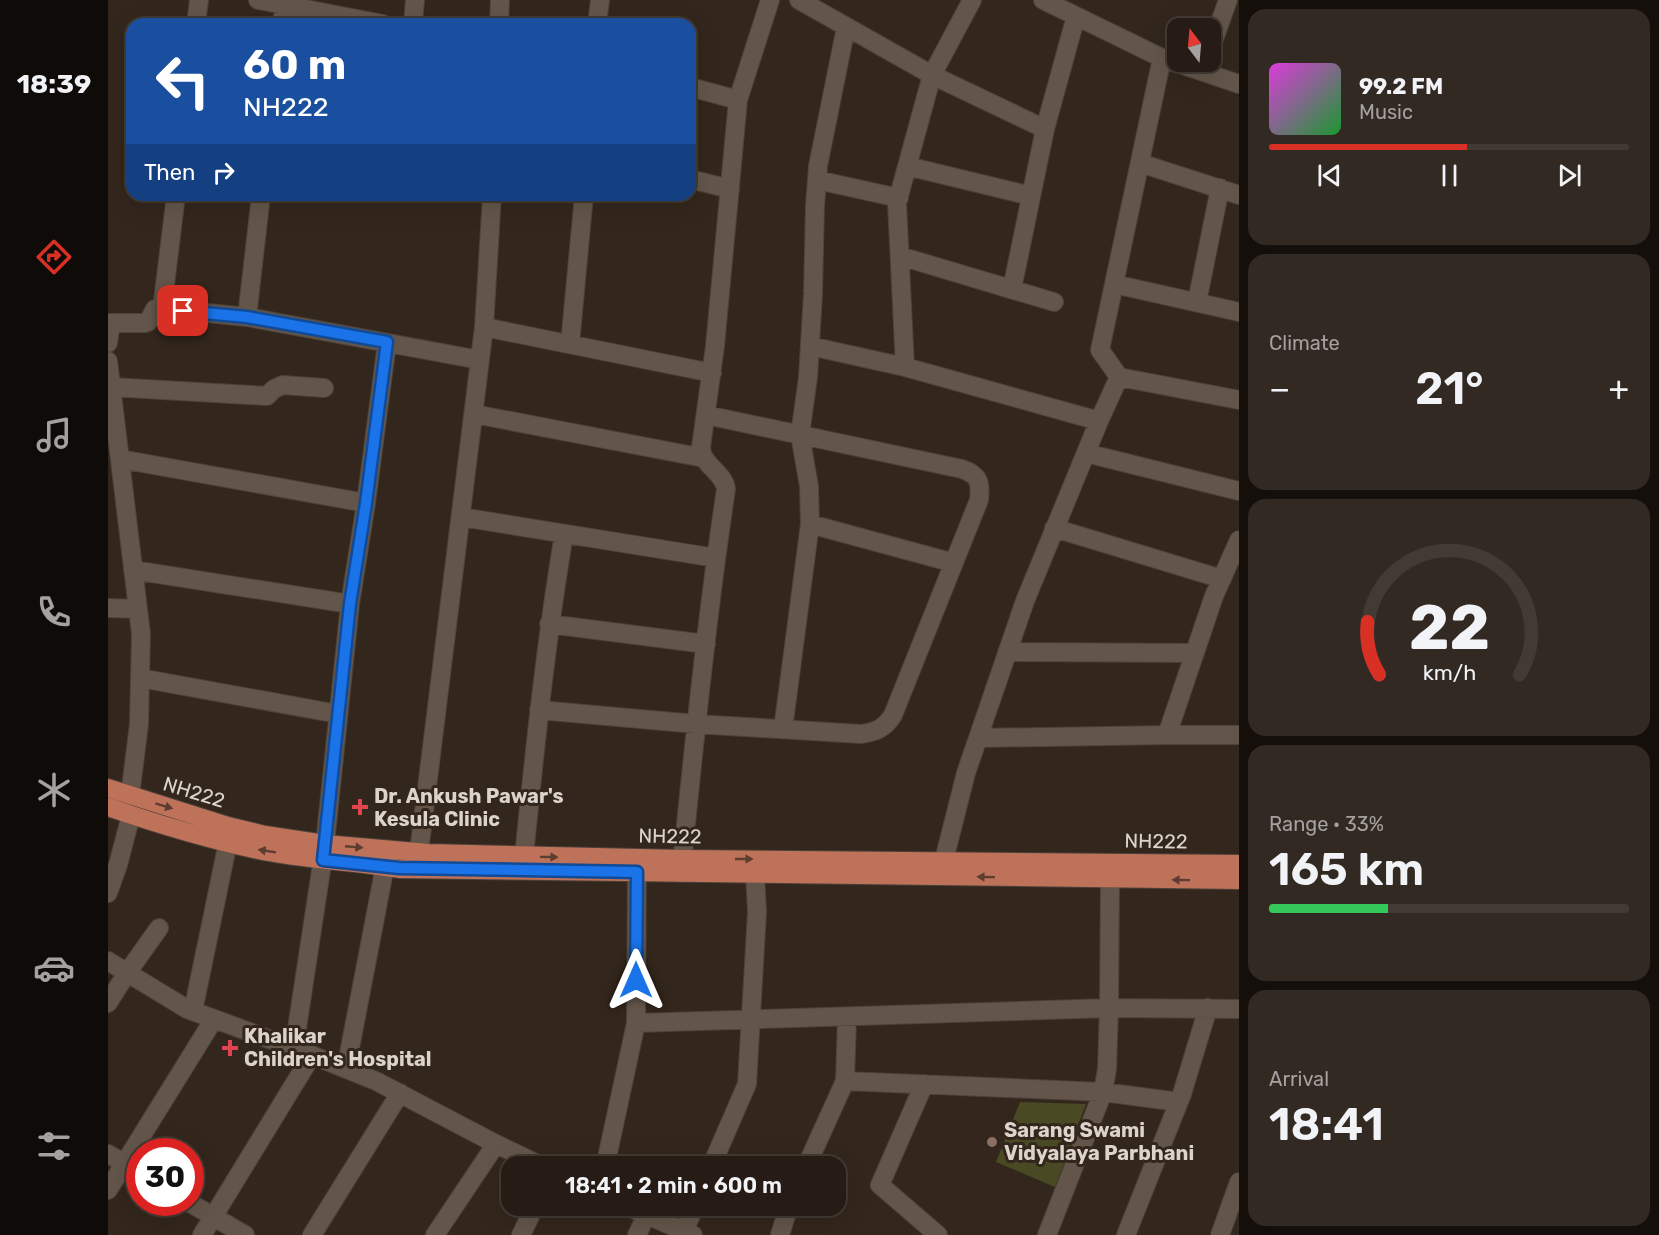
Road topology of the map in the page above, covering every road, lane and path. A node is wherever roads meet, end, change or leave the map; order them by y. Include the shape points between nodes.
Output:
1 (199, 0) edge
2 (258, 0) edge
3 (415, 0) edge
4 (500, 0) edge
5 (600, 0) edge
6 (770, 0) edge
7 (800, 0) edge
8 (972, 0) edge
9 (1043, 0) edge
10 (1228, 0) edge
11 (284, 5) junction
12 (1076, 16) junction
13 (197, 18) edge
14 (283, 18) edge
15 (352, 18) edge
16 (414, 18) edge
17 (499, 18) edge
18 (598, 18) edge
19 (1221, 19) edge
20 (846, 27) junction
21 (1162, 58) junction
22 (1167, 59) edge
23 (1215, 72) edge
24 (932, 75) junction
25 (1239, 84) edge
26 (696, 89) edge
27 (738, 100) junction
28 (1045, 129) junction
29 (1140, 163) junction
30 (907, 166) junction
31 (696, 180) edge
32 (817, 180) junction
33 (1220, 188) junction
34 (730, 189) junction
35 (1239, 195) edge
36 (1031, 196) junction
37 (899, 198) junction
38 (175, 201) edge
39 (260, 201) edge
40 (492, 201) edge
41 (583, 201) edge
42 (900, 256) junction
43 (1114, 284) junction
44 (1012, 289) junction
45 (1054, 302) dead end
46 (1197, 302) junction
47 (162, 309) junction
48 (1239, 312) edge
49 (247, 317) junction
50 (110, 323) edge
51 (484, 327) junction
52 (387, 342) junction
53 (108, 343) edge
54 (570, 344) junction
55 (810, 346) junction
56 (108, 360) edge
57 (480, 360) junction
58 (905, 367) junction
59 (712, 373) junction
60 (1119, 377) junction
61 (111, 387) junction
62 (324, 388) dead end
63 (1239, 400) edge
64 (474, 414) junction
65 (706, 415) junction
66 (1099, 421) junction
67 (800, 435) junction
68 (1086, 453) junction
69 (704, 458) junction
70 (120, 459) junction
71 (1239, 491) edge
72 (366, 503) junction
73 (117, 505) edge
74 (461, 517) junction
75 (810, 524) junction
76 (1054, 528) junction
77 (564, 534) junction
78 (1239, 540) edge
79 (716, 558) junction
80 (954, 563) junction
81 (133, 570) junction
82 (1222, 579) junction
83 (350, 604) junction
84 (108, 608) edge
85 (138, 609) junction
86 (549, 624) junction
87 (706, 644) junction
88 (1007, 652) junction
89 (1195, 653) junction
90 (140, 678) junction
91 (539, 710) junction
92 (338, 714) junction
93 (696, 724) junction
94 (783, 729) junction
95 (1167, 735) junction
96 (1239, 735) edge
97 (978, 738) junction
98 (108, 789) edge
99 (130, 796) junction
100 (108, 807) edge
101 (131, 815) junction
102 (228, 842) junction
103 (324, 852) junction
104 (419, 852) junction
105 (524, 856) junction
106 (945, 860) junction
107 (1239, 864) edge
108 (385, 866) junction
109 (682, 866) junction
110 (637, 872) junction
111 (755, 874) junction
112 (1110, 879) junction
113 (1239, 880) edge
114 (108, 893) edge
115 (159, 928) dead end
116 (108, 961) edge
117 (127, 973) junction
118 (108, 1003) edge
119 (1109, 1008) junction
120 (1208, 1008) junction
121 (1239, 1009) edge
122 (193, 1011) junction
123 (847, 1017) junction
124 (214, 1019) junction
125 (751, 1020) junction
126 (636, 1023) junction
127 (294, 1048) junction
128 (312, 1055) junction
129 (346, 1069) junction
130 (844, 1081) junction
131 (924, 1084) junction
132 (1103, 1092) junction
133 (400, 1093) junction
134 (1179, 1102) junction
135 (496, 1144) junction
136 (521, 1156) edge
137 (607, 1156) edge
138 (716, 1156) edge
139 (811, 1156) edge
140 (124, 1163) edge
141 (1238, 1189) edge
142 (108, 1190) edge
143 (204, 1211) edge
144 (213, 1216) junction
145 (530, 1216) edge
146 (646, 1216) joint
147 (692, 1216) edge
148 (788, 1216) edge
149 (688, 1233) edge
150 (785, 1233) edge
151 (202, 1235) edge
152 (245, 1235) edge
153 (312, 1235) edge
154 (435, 1235) edge
155 (521, 1235) edge
156 (637, 1235) edge
157 (938, 1235) edge
158 (1047, 1235) edge
159 (1126, 1235) edge
160 (1220, 1235) edge

1 - 13 street
2 - 11 street
3 - 16 street
4 - 17 street
5 - 18 street
6 - 27 street
7 - 20 street
8 - 24 street
9 - 12 street
10 - 19 street
11 - 14 street
11 - 15 street
12 - 21 street
12 - 28 street
20 - 24 street
20 - 32 street
21 - 22 street
21 - 29 street
23 - 25 street
24 - 28 street
24 - 30 street
26 - 27 street
27 - 34 street
28 - 36 street
29 - 33 street
29 - 43 street
30 - 36 street
30 - 37 street
31 - 34 street
32 - 37 street
32 - 55 street
33 - 35 street
33 - 46 street
34 - 59 street
36 - 44 street
37 - 42 street
38 - 47 street
39 - 49 street
40 - 51 street
41 - 54 street
42 - 44 street
42 - 58 street
43 - 46 street
43 - 60 street via 1100,350
44 - 45 street
46 - 48 street
47 - 49 street
47 - 50 street via 155,309 145,323
49 - 52 street
50 - 53 street
51 - 54 street
51 - 57 street
52 - 57 street
52 - 72 street
54 - 59 street
55 - 58 street
55 - 67 street
56 - 61 street
57 - 64 street
58 - 66 street
59 - 65 street
60 - 63 street
60 - 66 street
61 - 62 street via 267,396 283,385
61 - 70 street
64 - 69 street
64 - 74 street
65 - 67 street
65 - 69 street via 701,453
66 - 68 street
67 - 75 street via 809,486
67 - 80 street via 971,473 978,479 979,500
68 - 71 street
68 - 76 street
69 - 79 street via 723,479 726,489
70 - 72 street
70 - 73 street
72 - 83 street
73 - 81 street
74 - 77 street
74 - 104 street
75 - 80 street
75 - 94 street
76 - 82 street
76 - 88 street
77 - 79 street
77 - 86 street
78 - 82 street
79 - 87 street
80 - 94 street via 888,723 861,734
81 - 83 street
81 - 85 street
82 - 89 street
83 - 92 street
84 - 85 street
85 - 90 street
86 - 87 street
86 - 91 street
87 - 93 street
88 - 89 street
88 - 97 street
89 - 95 street
90 - 92 street
90 - 99 street
91 - 93 street
91 - 105 street
92 - 103 street
93 - 94 street
93 - 109 street
95 - 96 street
95 - 97 street
97 - 106 street
98 - 99 highway, NH222
99 -> 103 highway, NH222
100 - 101 highway, NH222
101 - 102 highway, NH222
101 - 114 street
103 -> 102 highway, NH222 via 258,850
102 - 122 street
103 -> 104 highway, NH222
103 - 108 highway, NH222
103 - 127 street
104 - 105 highway, NH222
105 -> 109 highway, NH222
106 - 107 highway, NH222
109 -> 106 highway, NH222
108 - 110 highway, NH222
108 - 129 street
109 - 110 highway, NH222
109 - 111 highway, NH222
110 - 126 street
112 -> 111 highway, NH222
111 - 125 street via 757,912
113 -> 112 highway, NH222
112 - 119 street
115 - 117 street
116 - 117 street
117 - 118 street
117 - 122 street
119 - 120 street
119 - 123 street
119 - 132 street
120 - 121 street
120 - 134 street
122 - 124 street
123 - 125 street
123 - 130 street
124 - 127 street
124 - 140 street
125 - 126 street
125 - 138 street via 747,1084
126 - 137 street
127 - 128 street
128 - 129 street
128 - 144 street
129 - 133 street
130 - 131 street
130 - 139 street
131 - 132 street
131 - 157 street via 880,1185
132 - 134 street
132 - 158 street
133 - 135 street
133 - 153 street
134 - 159 street
135 - 136 street
135 - 154 street
140 - 142 street
141 - 160 street
143 - 144 street
144 - 151 street
144 - 152 street
145 - 155 street
146 - 149 street
146 - 156 street
147 - 149 street
148 - 150 street

